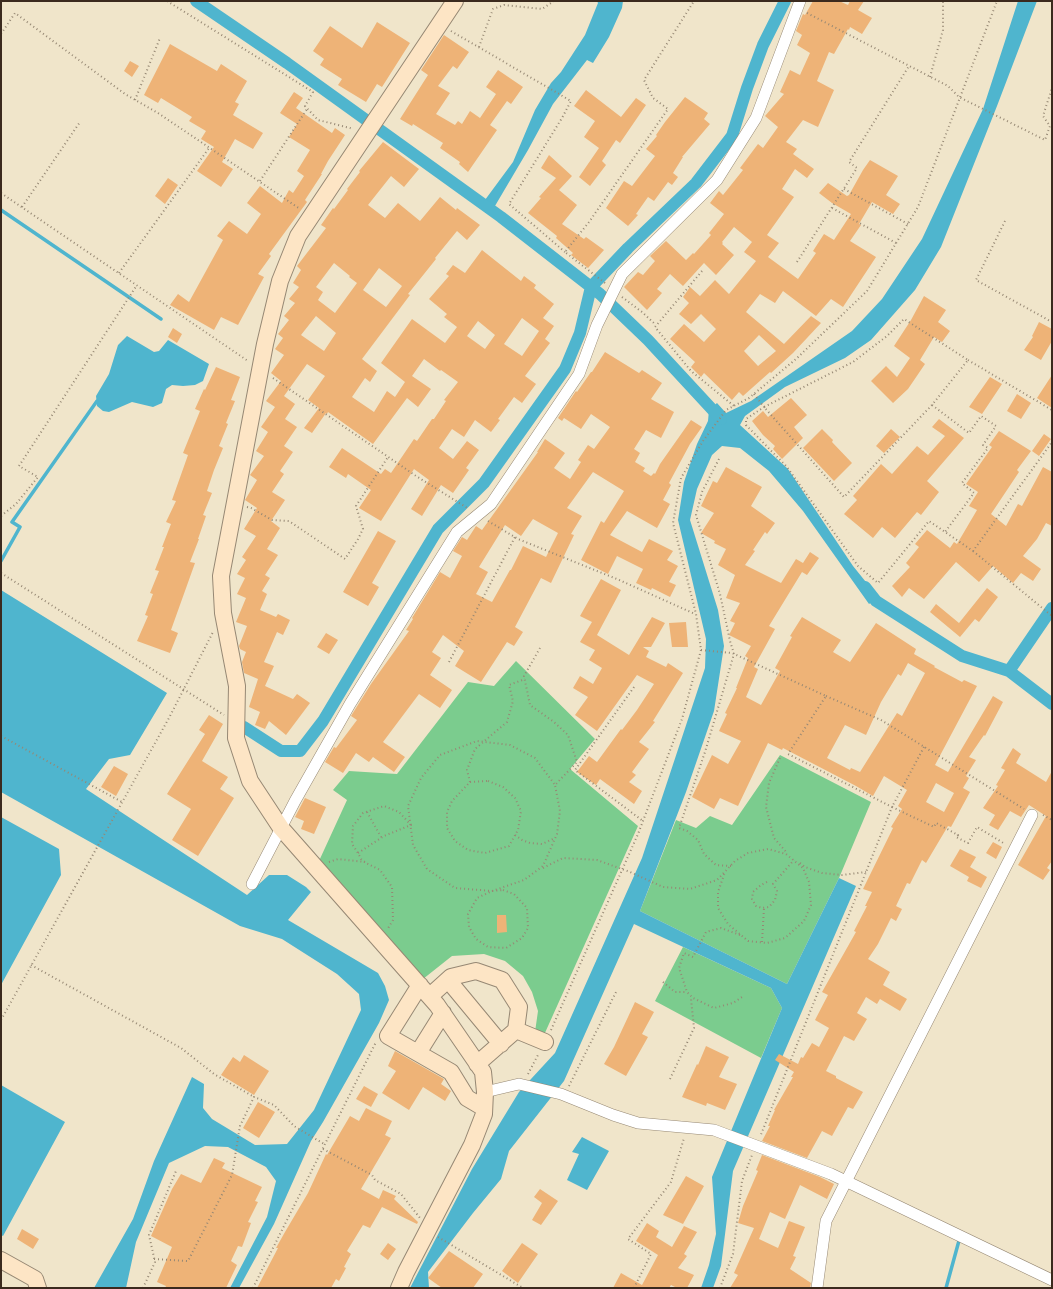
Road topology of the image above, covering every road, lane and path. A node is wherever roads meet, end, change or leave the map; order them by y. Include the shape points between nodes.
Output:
1 (167, 1) edge
2 (455, 1) edge
3 (554, 1) edge
4 (694, 1) edge
5 (943, 1) edge
6 (998, 1) edge
7 (799, 4) edge
8 (439, 24) junction
9 (1, 34) edge
10 (160, 38) dead end
11 (479, 47) junction
12 (909, 66) junction
13 (930, 77) junction
14 (1052, 88) edge
15 (960, 98) junction
16 (135, 100) junction
17 (307, 109) junction
18 (80, 122) dead end
19 (364, 137) junction
20 (209, 148) junction
21 (260, 182) junction
22 (844, 189) junction
23 (1, 193) edge
24 (22, 207) junction
25 (832, 208) junction
26 (311, 217) junction
27 (1005, 222) dead end
28 (908, 224) junction
29 (896, 243) junction
30 (565, 252) junction
31 (797, 262) dead end
32 (702, 271) dead end
33 (119, 273) junction
34 (137, 285) junction
35 (614, 291) junction
36 (1052, 322) edge
37 (656, 325) junction
38 (968, 360) junction
39 (260, 370) junction
40 (754, 394) junction
41 (932, 405) junction
42 (734, 406) junction
43 (764, 407) junction
44 (1052, 410) edge
45 (1052, 442) edge
46 (388, 457) junction
47 (719, 459) dead end
48 (235, 505) junction
49 (478, 514) junction
50 (1, 516) edge
51 (945, 532) junction
52 (515, 537) junction
53 (973, 552) junction
54 (1, 573) edge
55 (223, 613) junction
56 (696, 614) junction
57 (1052, 616) edge
58 (540, 648) dead end
59 (701, 650) junction
60 (734, 654) junction
61 (449, 662) dead end
62 (525, 679) junction
63 (634, 687) dead end
64 (184, 689) junction
65 (826, 696) junction
66 (236, 723) junction
67 (1, 736) edge
68 (483, 742) junction
69 (924, 747) junction
70 (780, 758) dead end
71 (470, 782) junction
72 (555, 785) junction
73 (122, 802) junction
74 (892, 807) junction
75 (367, 812) junction
76 (1032, 815) joint
77 (643, 821) junction
78 (410, 825) junction
79 (281, 828) junction
80 (515, 835) junction
81 (381, 837) junction
82 (556, 838) junction
83 (1014, 850) junction
84 (358, 853) junction
85 (790, 857) junction
86 (794, 860) junction
87 (366, 863) junction
88 (731, 866) junction
89 (316, 868) junction
90 (623, 869) junction
91 (538, 870) junction
92 (725, 872) junction
93 (866, 872) junction
94 (767, 882) dead end
95 (252, 884) dead end
96 (492, 891) junction
97 (764, 908) junction
98 (742, 935) junction
99 (381, 941) junction
100 (762, 943) junction
101 (31, 965) junction
102 (448, 980) junction
103 (663, 982) dead end
104 (425, 991) junction
105 (616, 992) dead end
106 (687, 992) junction
107 (742, 997) dead end
108 (693, 998) junction
109 (443, 1013) junction
110 (1, 1020) edge
111 (516, 1030) junction
112 (388, 1036) junction
113 (545, 1042) junction
114 (501, 1044) junction
115 (418, 1053) junction
116 (477, 1064) junction
117 (670, 1079) dead end
118 (524, 1085) junction
119 (485, 1092) junction
120 (563, 1095) junction
121 (254, 1097) junction
122 (484, 1108) junction
123 (687, 1128) junction
124 (324, 1144) junction
125 (756, 1145) junction
126 (322, 1149) junction
127 (176, 1171) dead end
128 (846, 1182) junction
129 (424, 1225) junction
130 (154, 1259) junction
131 (1, 1260) edge
132 (1052, 1280) edge
133 (38, 1288) edge
134 (143, 1288) edge
135 (253, 1288) edge
136 (399, 1288) edge
137 (523, 1288) edge
138 (634, 1288) edge
139 (720, 1288) edge
140 (817, 1288) edge

1 - 17 path via 313,92 305,106
2 - 8 street
3 - 11 path via 542,9 504,5 493,9
4 - 30 path via 644,80 653,98 668,109
5 - 13 path via 942,30
6 - 15 path
7 - 12 path
7 - 35 street via 756,118 717,180 622,274
8 - 11 path
8 - 19 street
9 - 16 path via 16,13
10 - 16 path
11 - 30 path via 571,101 509,204
12 - 13 path
12 - 22 path via 849,162 857,168
13 - 15 path via 948,86
14 - 15 path via 1043,116 1050,126 1045,140
15 - 28 path via 918,207
16 - 20 path
17 - 19 path via 318,120 350,128
17 - 21 path
18 - 24 path
19 - 26 street
20 - 21 path
20 - 33 path
21 - 26 path
22 - 25 path
22 - 28 path
23 - 24 path
24 - 33 path
25 - 29 path
25 - 31 path
26 - 39 street via 298,236 280,281
27 - 36 path via 976,280
28 - 29 path
29 - 40 path via 867,291 796,359
30 - 35 path
32 - 37 path
33 - 34 path
34 - 39 path
34 - 50 path via 20,466 38,478 16,504
35 - 37 path
35 - 49 street via 597,325 579,374 491,504
37 - 42 path via 655,327 691,371
38 - 41 path
38 - 43 path via 904,319 887,336 853,362
38 - 44 path
39 - 46 path
39 - 48 street
40 - 42 path
40 - 43 path
41 - 43 path via 844,498
41 - 51 path via 969,433 981,416 996,426 983,445 988,448 962,483 974,493
42 - 56 path via 726,410 703,440 681,478 673,523
43 - 51 path via 746,419 746,425 787,467 858,566 878,582 929,521
45 - 53 path
46 - 48 path via 356,506 362,529 345,559 289,521 272,520 251,508
46 - 49 path
47 - 60 path via 702,492 696,515 720,594
48 - 55 street via 221,576
49 - 52 path
49 - 79 street via 457,532 350,704
51 - 53 path
52 - 56 path
52 - 61 path
53 - 57 path
54 - 64 path
55 - 64 path
55 - 66 street via 237,686
56 - 59 path
58 - 62 path via 524,676
59 - 60 path
59 - 77 path via 682,719
60 - 65 path
60 - 88 path via 680,828 698,840 704,854 716,865
62 - 68 path via 509,685 513,701 507,722
62 - 72 path via 530,705 568,735 577,762
63 - 77 path via 575,770
64 - 66 path
64 - 73 path
65 - 69 path via 881,720
65 - 74 path via 788,754
66 - 79 street via 236,738 250,781
67 - 73 path
68 - 71 path via 475,749 467,770
68 - 72 path via 510,745 535,758
68 - 78 path via 477,741 440,755 421,778 408,806
69 - 74 path
69 - 76 path
70 - 85 path via 769,782 766,807 774,838
71 - 80 path via 498,785 515,798 520,811
71 - 80 path via 452,801 447,812 447,828 455,841 468,850 485,853 509,846
72 - 82 path via 560,811
73 - 101 path
74 - 83 path via 934,827 936,822 958,834 956,837 968,844 977,827
74 - 93 path
75 - 78 path via 384,806 399,812
75 - 81 path
75 - 84 path via 363,813 353,826 352,844
76 - 83 street
77 - 90 path
78 - 81 path
78 - 96 path via 413,845 427,869 455,888
79 - 89 street
79 - 95 street
80 - 82 path via 530,843 542,844
81 - 84 path
82 - 91 path via 543,866
83 - 128 street
84 - 87 path
85 - 86 path
85 - 88 path via 768,849 748,853
85 - 93 path via 805,867 822,873 842,875
86 - 97 path via 773,884 777,891 775,900
86 - 100 path via 803,868 809,882 811,905 804,921 785,938 767,944
87 - 89 path via 338,859
87 - 99 path via 380,870 392,887 393,920
88 - 92 path
89 - 99 street
90 - 91 path via 597,860 563,858
90 - 92 path via 663,887 690,889 717,880
90 - 113 path
91 - 96 path via 524,880
92 - 98 path via 718,892 718,908 728,924
93 - 125 path
94 - 97 path via 753,892 752,899 756,906
96 - 96 path via 478,898 468,914 469,927 476,939 488,946 506,948 522,938 528,928 527,908 514,894 503,890
97 - 100 path
98 - 100 path via 748,940
98 - 106 path via 721,928 706,932 693,956 684,953 679,968
99 - 104 street
101 - 110 path
101 - 121 path via 181,1048 214,1074
102 - 104 street
102 - 111 street via 476,971 502,980 518,1007
102 - 114 street
103 - 106 path via 675,992
104 - 109 street
104 - 112 street
105 - 120 path
106 - 108 path
107 - 108 path via 733,1003 714,1008
108 - 117 path via 691,999 694,1028
109 - 115 street
109 - 116 street
111 - 113 street
111 - 114 street
112 - 115 street
112 - 124 path via 381,1032
113 - 118 path
114 - 116 street
115 - 122 street via 451,1072 467,1098
116 - 119 street via 483,1072
118 - 119 street
118 - 120 street
119 - 122 street
120 - 123 street via 638,1123
121 - 124 path via 274,1105 294,1126
121 - 130 path via 240,1126 232,1175 188,1261
122 - 129 street via 472,1145
123 - 125 street via 714,1130
123 - 138 path via 671,1182 628,1238 651,1254
124 - 126 path
125 - 128 street
125 - 139 path via 742,1181 733,1254
126 - 129 path via 372,1175 375,1180 401,1194
126 - 135 path
127 - 130 path via 149,1235
128 - 132 street
128 - 140 street via 826,1221
129 - 136 street
129 - 137 path
130 - 134 path
131 - 133 street via 35,1280

